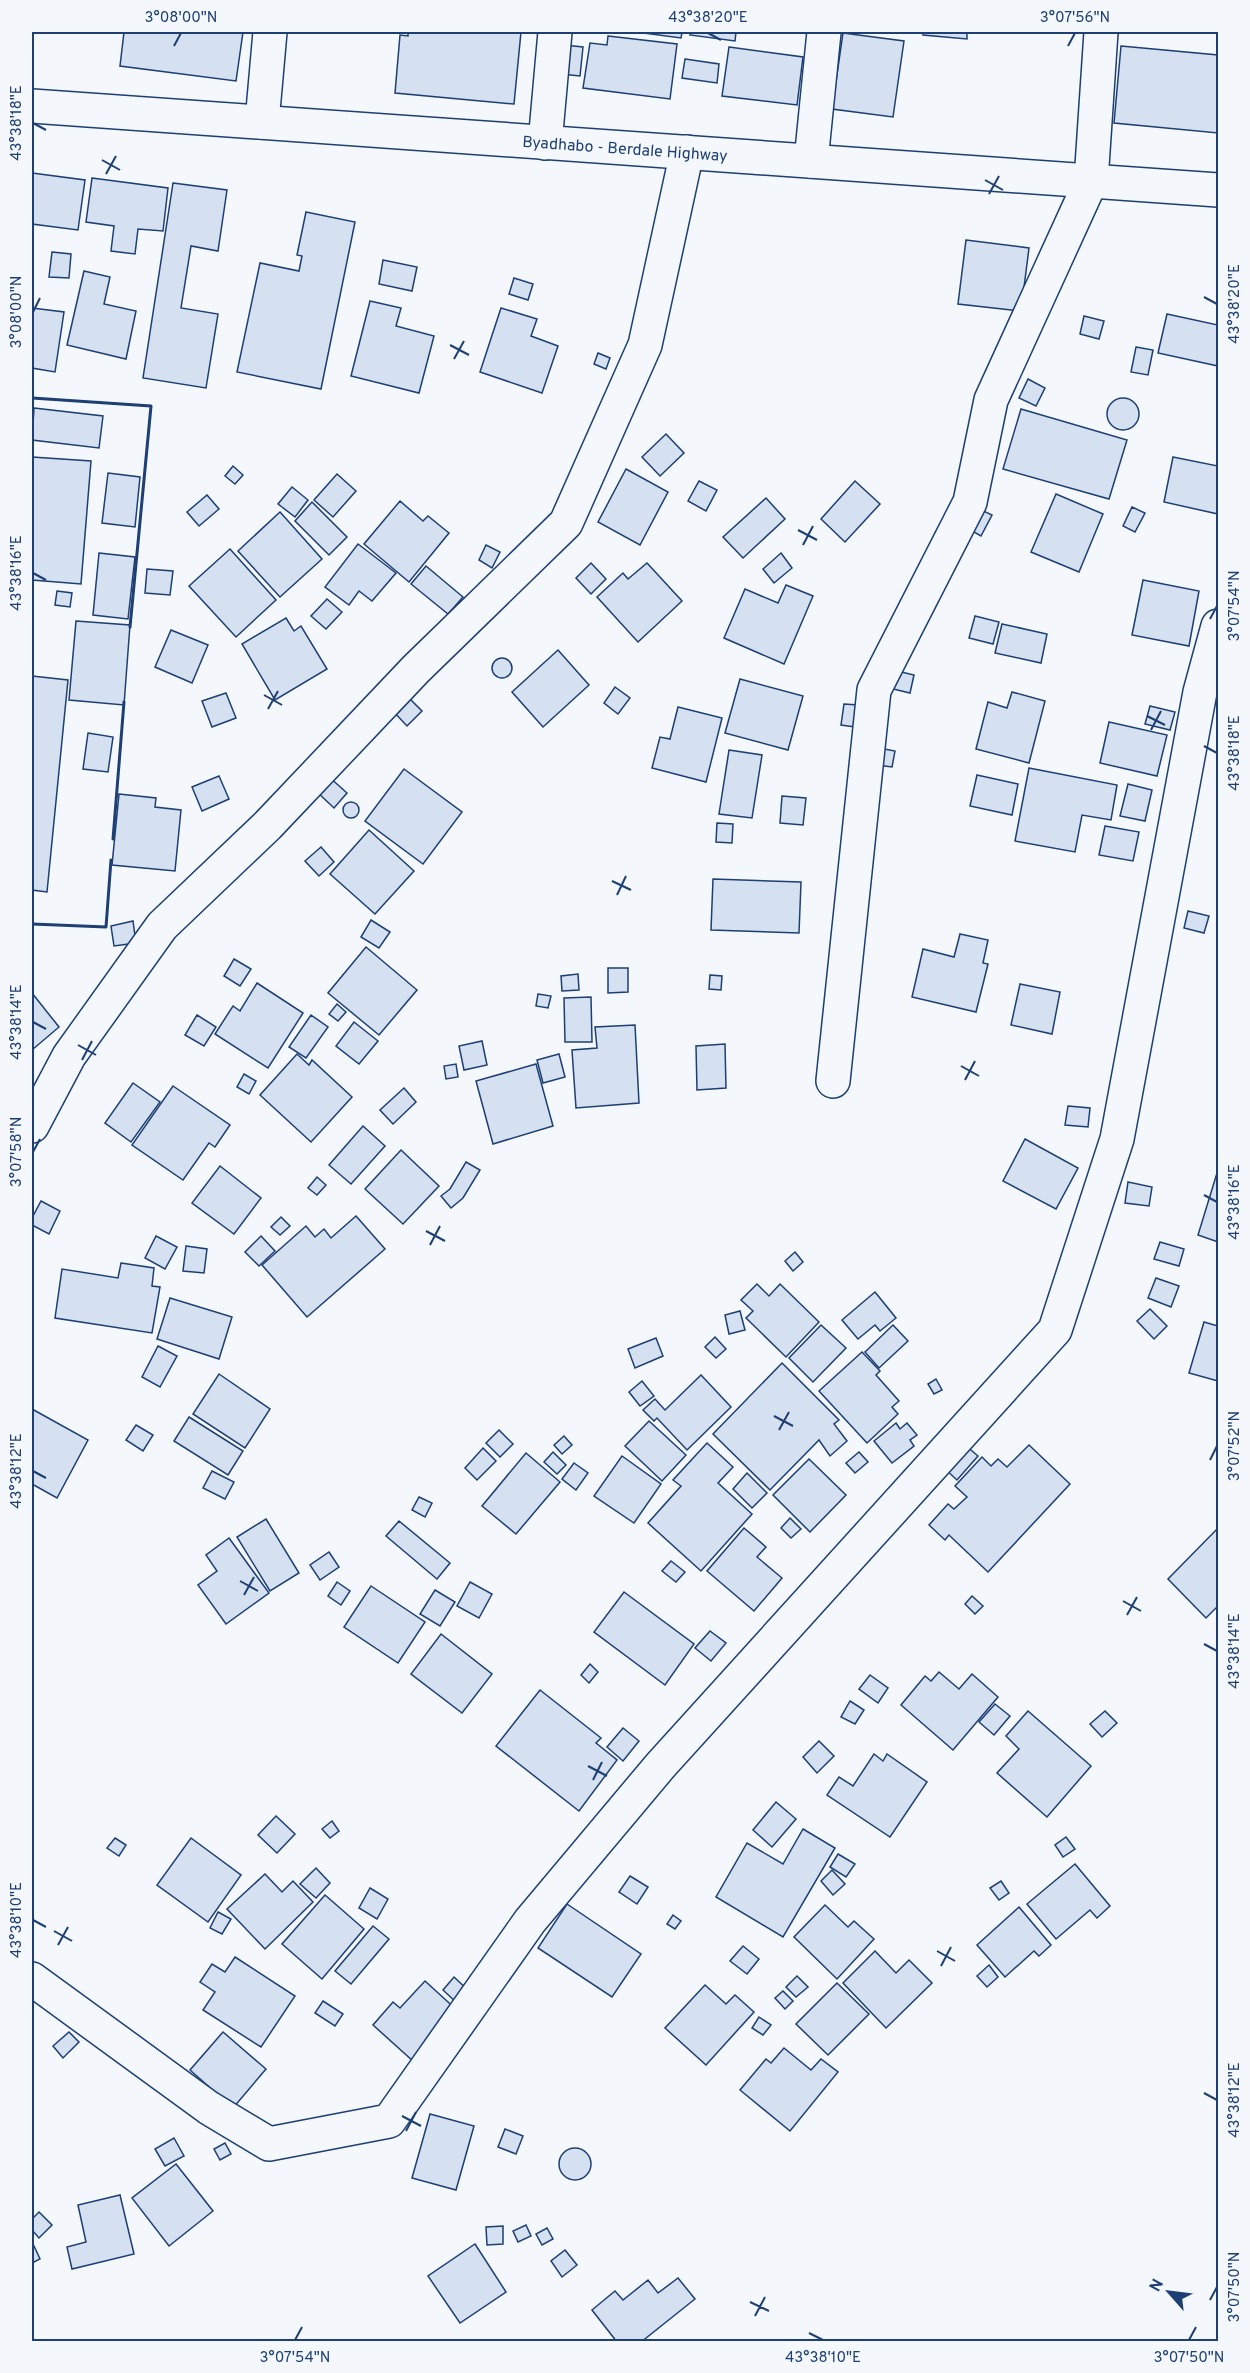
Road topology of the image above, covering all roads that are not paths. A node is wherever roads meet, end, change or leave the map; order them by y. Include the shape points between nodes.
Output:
1 (270, 32) edge
2 (555, 32) edge
3 (824, 32) edge
4 (1101, 32) edge
5 (32, 106) edge
6 (262, 122) junction
7 (545, 142) junction
8 (687, 153) junction
9 (811, 161) junction
10 (1091, 181) junction
11 (1218, 190) edge
12 (1218, 626) edge
13 (833, 1081) dead end
14 (32, 1126) edge
15 (32, 1978) edge

1 - 6 street
2 - 7 street
3 - 9 street
4 - 10 street
5 - 6 street, Byadhabo - Berdale Highway
6 - 7 street, Byadhabo - Berdale Highway
7 - 8 street, Byadhabo - Berdale Highway
8 - 9 street, Byadhabo - Berdale Highway
8 - 14 street via 645,345 566,523 416,669 268,825 162,926 69,1056
9 - 10 street, Byadhabo - Berdale Highway
10 - 11 street, Byadhabo - Berdale Highway
10 - 13 street via 992,400 970,502 874,690
12 - 15 street via 1200,692 1117,1139 1055,1330 660,1766 530,1921 389,2121 269,2144 209,2108

